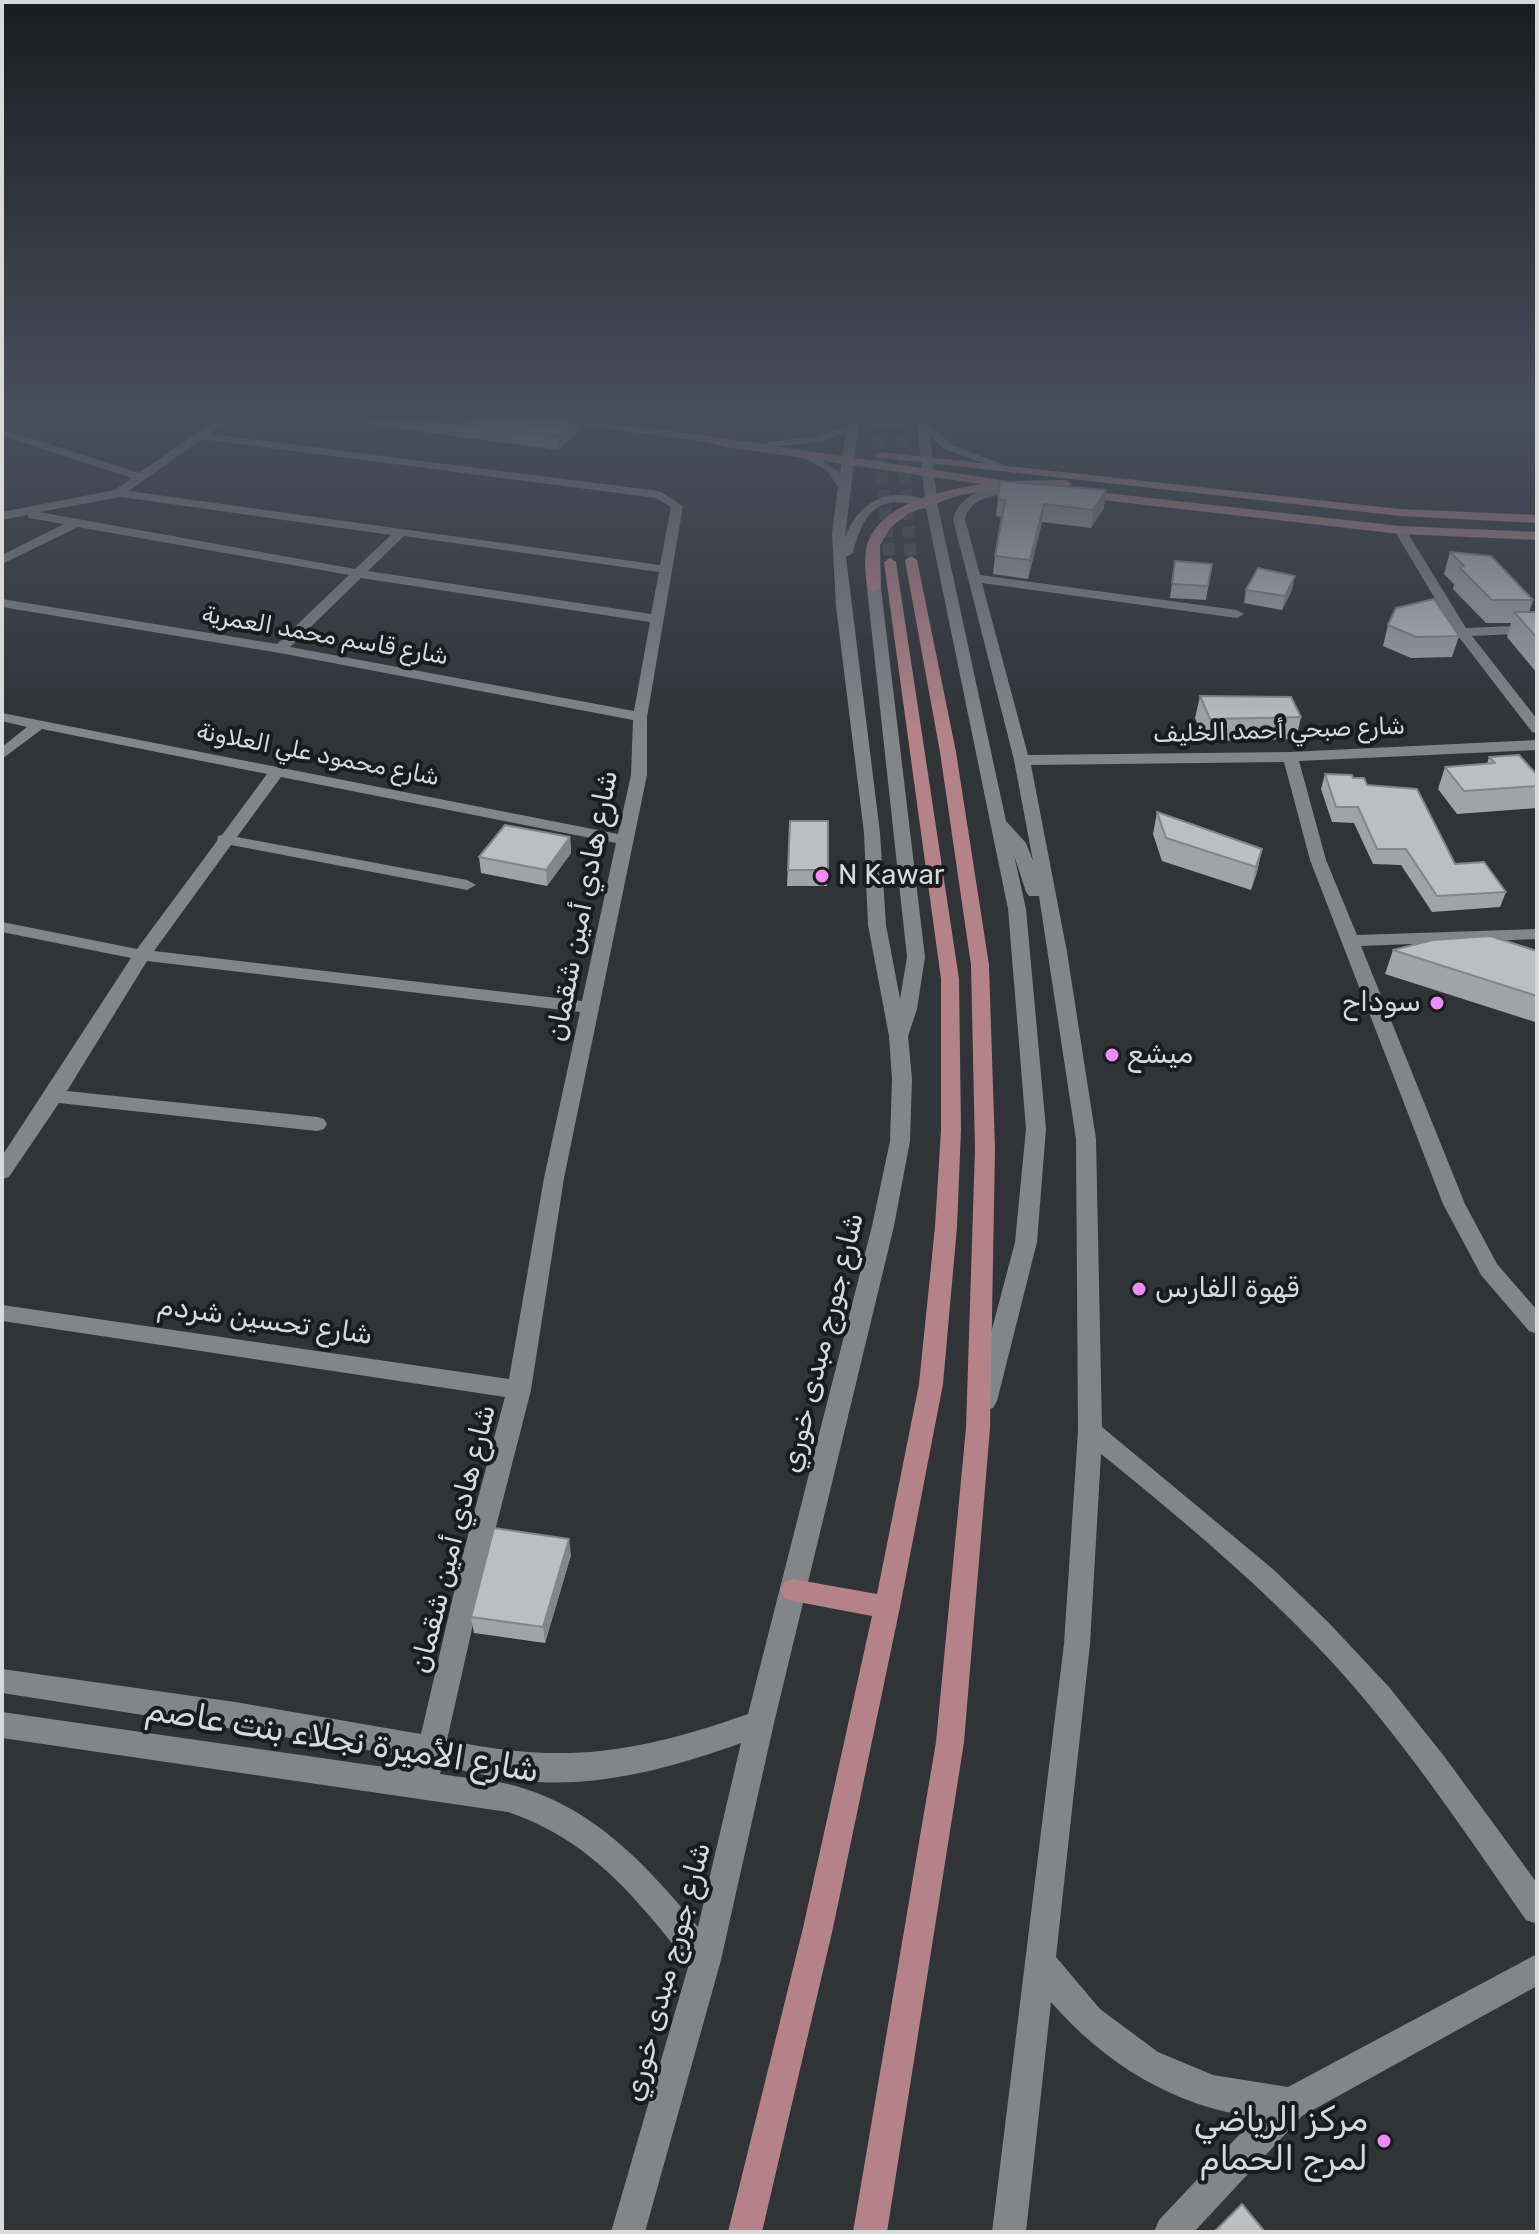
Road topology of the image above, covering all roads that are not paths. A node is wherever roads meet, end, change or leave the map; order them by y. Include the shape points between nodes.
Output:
1 (78, 522) edge
2 (79, 522) edge
3 (330, 522) edge
4 (674, 522) edge
5 (839, 522) edge
6 (857, 522) edge
7 (889, 522) edge
8 (935, 522) edge
9 (961, 522) edge
10 (1331, 522) edge
11 (1400, 530) junction
12 (401, 532) junction
13 (1537, 536) edge
14 (2, 560) edge
15 (664, 569) junction
16 (357, 573) junction
17 (975, 578) junction
18 (874, 588) joint
19 (2, 603) edge
20 (843, 606) junction
21 (1237, 614) dead end
22 (656, 619) junction
23 (1537, 629) edge
24 (1462, 632) junction
25 (280, 649) junction
26 (2, 717) edge
27 (640, 717) junction
28 (40, 724) junction
29 (1537, 729) edge
30 (1537, 745) edge
31 (2, 754) edge
32 (1290, 757) junction
33 (1022, 760) junction
34 (277, 771) junction
35 (999, 821) junction
36 (224, 839) junction
37 (625, 840) junction
38 (467, 885) dead end
39 (2, 927) edge
40 (1537, 934) edge
41 (1351, 941) junction
42 (1058, 952) junction
43 (142, 955) junction
44 (592, 1008) junction
45 (898, 1036) junction
46 (54, 1096) junction
47 (317, 1124) dead end
48 (2, 1172) edge
49 (2, 1313) edge
50 (1537, 1325) edge
51 (519, 1390) junction
52 (978, 1428) junction
53 (1090, 1431) junction
54 (793, 1590) junction
55 (887, 1607) junction
56 (2, 1681) edge
57 (760, 1723) junction
58 (2, 1725) edge
59 (433, 1748) junction
60 (423, 1786) junction
61 (1537, 1909) edge
62 (706, 1960) junction
63 (1039, 1960) junction
64 (1537, 1969) edge
65 (1290, 2104) junction
66 (628, 2232) edge
67 (745, 2232) edge
68 (870, 2232) edge
69 (1009, 2232) edge
70 (1171, 2232) edge

1 - 14 street
2 - 16 street
3 - 12 street
4 - 15 street, شارع هادي أمين شقمان
5 - 20 street, شارع جورج مبدى خوري
6 - 20 street via 850,535
7 - 18 main road via 874,542
8 - 35 street
9 - 17 street
10 - 11 main road
11 - 13 main road
11 - 24 street
12 - 15 street
12 - 16 street
15 - 22 street, شارع هادي أمين شقمان
16 - 22 street
16 - 25 street
17 - 21 street
17 - 33 street
18 - 45 street via 916,944 914,983
19 - 25 street, شارع قاسم محمد العمرية
20 - 45 street, شارع جورج مبدى خوري via 872,833 877,925
22 - 27 street, شارع هادي أمين شقمان
23 - 24 street
24 - 29 street
25 - 27 street, شارع قاسم محمد العمرية
26 - 28 street, شارع محمود علي العلاونة
27 - 37 street, شارع هادي أمين شقمان via 639,775
28 - 31 street
28 - 34 street, شارع محمود علي العلاونة
30 - 32 street, شارع صبحي أحمد الخليف
32 - 33 street, شارع صبحي أحمد الخليف
32 - 41 street via 1318,860
33 - 42 street
34 - 36 street
34 - 37 street, شارع محمود علي العلاونة
35 - 42 street via 1023,854
35 - 52 street via 1017,909 1036,1129 1026,1242
36 - 38 street
36 - 43 street
37 - 44 street, شارع هادي أمين شقمان
39 - 43 street
40 - 41 street
41 - 50 street via 1454,1204 1489,1269
42 - 53 street via 1086,1139
43 - 44 street
43 - 46 street
44 - 51 street, شارع هادي أمين شقمان via 554,1178
45 - 54 street, شارع جورج مبدى خوري via 902,1107 894,1172
46 - 47 street
46 - 48 street
49 - 51 street, شارع تحسين شردم
51 - 59 street, شارع هادي أمين شقمان
52 - 55 main road via 985,1149 980,965 953,782 901,561 950,979 951,1130 931,1384
52 - 68 main road via 950,1742
53 - 61 street via 1218,1536 1321,1632 1365,1680
53 - 63 street via 1075,1658
54 - 55 main road
54 - 57 street, شارع جورج مبدى خوري
55 - 67 main road
56 - 59 street, شارع الأميرة نجلاء بنت عاصم via 215,1710
57 - 59 street, شارع الأميرة نجلاء بنت عاصم via 668,1755 559,1769 525,1768
57 - 62 street, شارع جورج مبدى خوري
58 - 60 street, شارع الأميرة نجلاء بنت عاصم
59 - 60 street, شارع هادي أمين شقمان
60 - 62 street, شارع الأميرة نجلاء بنت عاصم via 508,1798 582,1828 633,1874
62 - 66 street, شارع جورج مبدى خوري
63 - 65 street via 1082,2015 1137,2060 1212,2093
63 - 69 street
64 - 65 street
65 - 70 street

